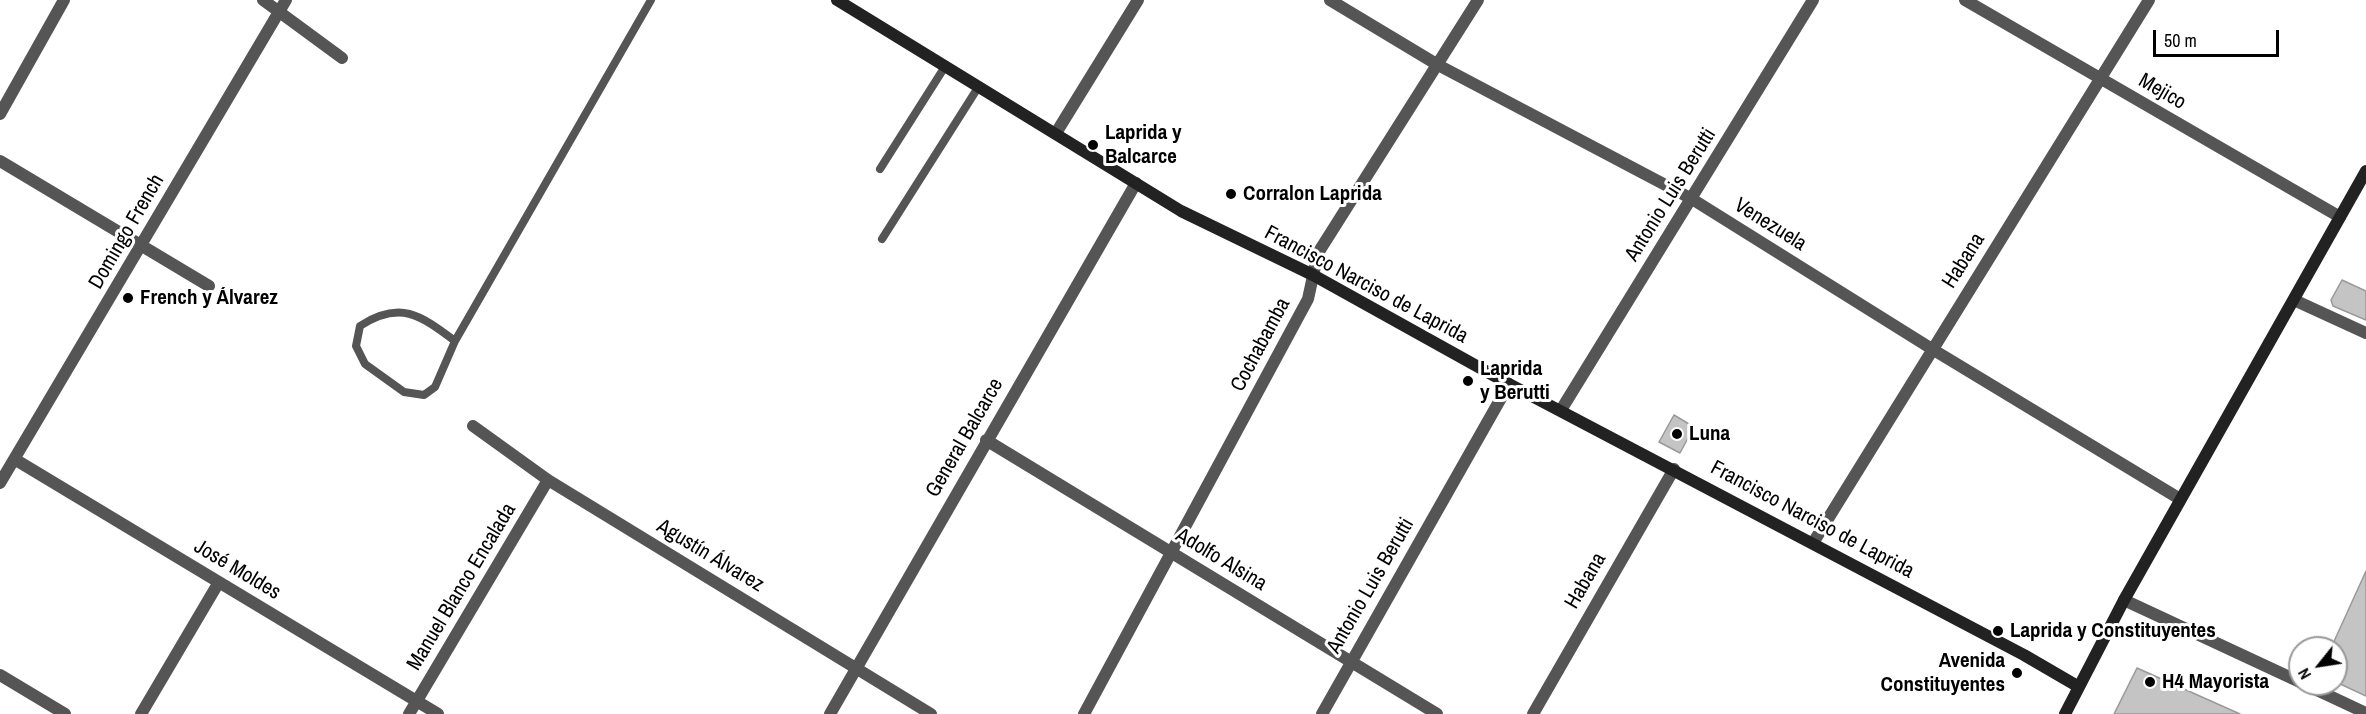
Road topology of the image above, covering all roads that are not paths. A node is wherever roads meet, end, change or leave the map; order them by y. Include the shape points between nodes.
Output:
1 (64, 0) edge
2 (263, 0) edge
3 (651, 0) edge
4 (837, 0) edge
5 (1138, 0) edge
6 (1330, 0) edge
7 (1478, 0) edge
8 (1813, 0) edge
9 (1965, 0) edge
10 (2149, 0) edge
11 (283, 5) edge
12 (342, 58) dead end
13 (946, 65) junction
14 (1438, 65) junction
15 (2101, 79) junction
16 (979, 86) junction
17 (0, 114) edge
18 (1056, 133) junction
19 (0, 161) edge
20 (880, 169) dead end
21 (2366, 171) edge
22 (1136, 183) junction
23 (1692, 199) junction
24 (2340, 217) junction
25 (882, 239) dead end
26 (141, 247) junction
27 (1313, 275) junction
28 (208, 286) dead end
29 (2294, 300) junction
30 (2366, 333) edge
31 (455, 341) junction
32 (1932, 349) junction
33 (1509, 384) junction
34 (1561, 410) junction
35 (473, 426) dead end
36 (986, 440) junction
37 (16, 460) junction
38 (1674, 468) junction
39 (548, 480) junction
40 (0, 483) edge
41 (2180, 499) junction
42 (1813, 543) junction
43 (1171, 552) junction
44 (219, 582) junction
45 (2124, 600) junction
46 (1351, 662) junction
47 (856, 668) junction
48 (0, 675) edge
49 (2288, 676) edge
50 (2079, 687) junction
51 (2330, 696) edge
52 (417, 701) junction
53 (2366, 713) edge
54 (65, 714) edge
55 (141, 714) edge
56 (409, 714) edge
57 (438, 714) edge
58 (830, 714) edge
59 (931, 714) edge
60 (1084, 714) edge
61 (1322, 714) edge
62 (1437, 714) edge
63 (1533, 714) edge
64 (2065, 714) edge

1 - 17 street
2 - 11 street
3 - 31 lane
4 - 13 main road, Francisco Narciso de Laprida
5 - 18 street
6 - 14 street, Venezuela
7 - 14 street, Cochabamba
8 - 23 street, Antonio Luis Berutti
9 - 15 street, Mejico
10 - 15 street, Habana
11 - 12 street
11 - 26 street, Domingo French
13 - 16 main road, Francisco Narciso de Laprida
13 - 20 lane
14 - 23 street, Venezuela
14 - 27 street, Cochabamba via 1318,253
15 - 24 street, Mejico
15 - 32 street, Habana
16 - 18 main road, Francisco Narciso de Laprida
16 - 25 lane
18 - 22 main road, Francisco Narciso de Laprida
19 - 26 street
21 - 24 main road
22 - 27 main road, Francisco Narciso de Laprida via 1181,210
22 - 36 street, General Balcarce
23 - 32 street, Venezuela
23 - 34 street, Antonio Luis Berutti
24 - 29 main road
26 - 28 street
26 - 37 street, Domingo French
27 - 33 main road, Francisco Narciso de Laprida
27 - 43 street, Cochabamba via 1308,299
29 - 30 street
29 - 41 main road
31 - 31 lane via 435,387 424,395 404,392 365,364 356,346 360,326 393,310 428,321
32 - 41 street, Venezuela
32 - 42 street, Habana
33 - 34 main road, Francisco Narciso de Laprida
33 - 46 street, Antonio Luis Berutti
34 - 38 main road, Francisco Narciso de Laprida
35 - 39 street, Agustín Álvarez
36 - 43 street, Adolfo Alsina
36 - 47 street, General Balcarce
37 - 40 street, Domingo French
37 - 44 street, José Moldes
38 - 42 main road, Francisco Narciso de Laprida
38 - 63 street, Habana
39 - 47 street, Agustín Álvarez
39 - 52 street, Manuel Blanco Encalada
41 - 45 main road
42 - 50 main road, Francisco Narciso de Laprida
43 - 46 street, Adolfo Alsina
43 - 60 street, Cochabamba
44 - 52 street, José Moldes
44 - 55 street
45 - 49 street
45 - 50 main road
46 - 61 street, Antonio Luis Berutti
46 - 62 street, Adolfo Alsina
47 - 58 street, General Balcarce
47 - 59 street, Agustín Álvarez
48 - 54 street
50 - 64 main road
51 - 53 street
52 - 56 street, Manuel Blanco Encalada
52 - 57 street, José Moldes

